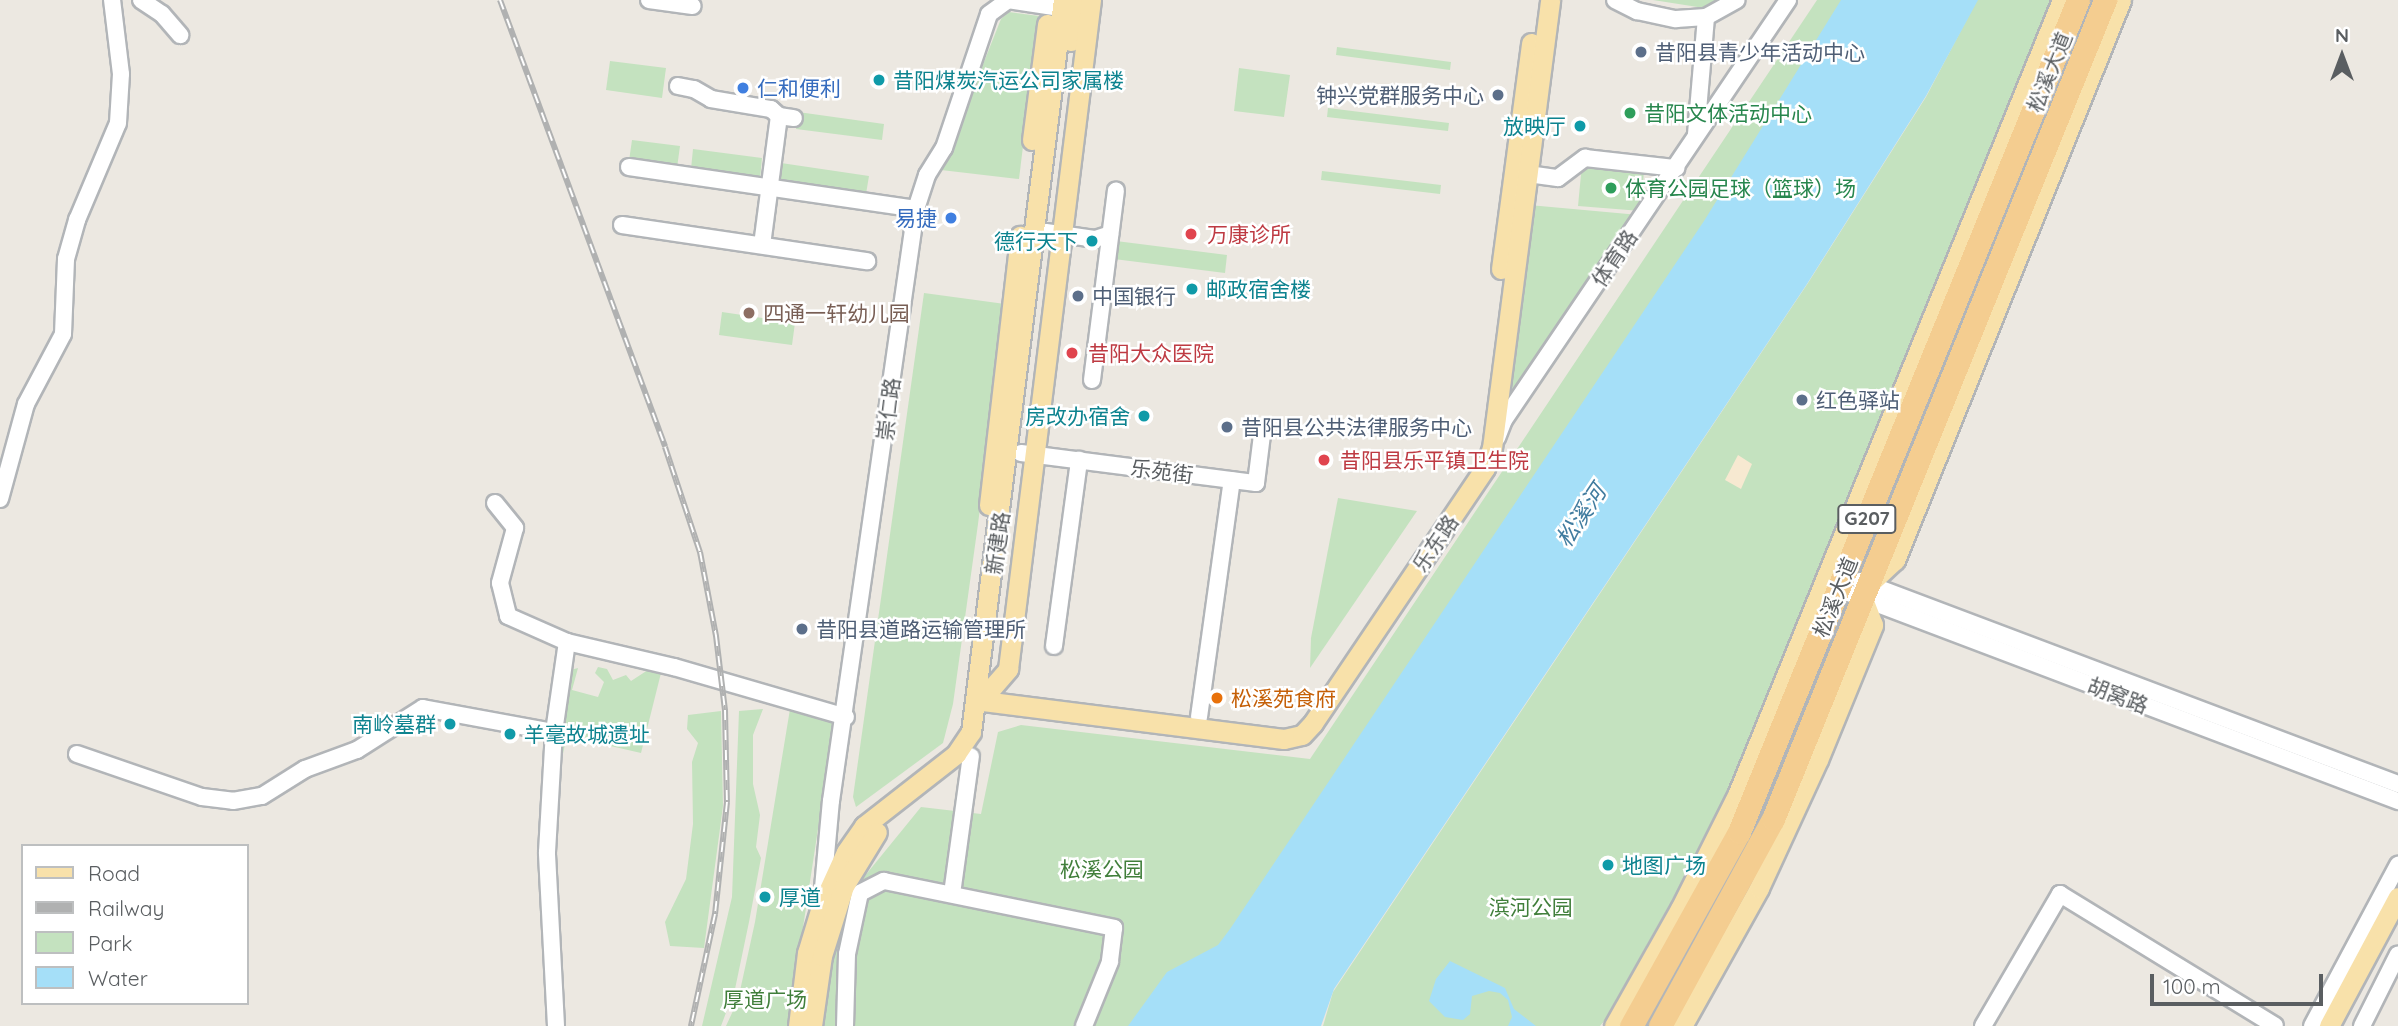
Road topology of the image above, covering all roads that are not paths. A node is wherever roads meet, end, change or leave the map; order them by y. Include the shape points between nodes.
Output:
1 (112, 0) edge
2 (141, 0) edge
3 (653, 0) edge
4 (1537, 0) edge
5 (1550, 0) edge
6 (1615, 0) edge
7 (1737, 0) edge
8 (1788, 0) edge
9 (2062, 0) edge
10 (2078, 0) edge
11 (2105, 0) edge
12 (2121, 0) edge
13 (1067, 4) edge
14 (692, 6) dead end
15 (1706, 18) junction
16 (180, 35) dead end
17 (678, 86) dead end
18 (1696, 136) junction
19 (629, 167) dead end
20 (1676, 168) junction
21 (1528, 174) junction
22 (769, 188) junction
23 (1116, 191) dead end
24 (916, 209) junction
25 (622, 225) dead end
26 (1053, 233) junction
27 (1110, 234) junction
28 (762, 245) junction
29 (867, 261) dead end
30 (1943, 313) junction
31 (1092, 380) dead end
32 (1262, 435) dead end
33 (1492, 449) junction
34 (1027, 454) junction
35 (1079, 460) junction
36 (1232, 480) junction
37 (0, 499) edge
38 (495, 503) dead end
39 (1841, 582) junction
40 (1866, 592) junction
41 (567, 642) junction
42 (1054, 646) dead end
43 (983, 695) junction
44 (846, 717) junction
45 (1199, 717) junction
46 (554, 732) junction
47 (78, 754) dead end
48 (971, 756) junction
49 (2398, 784) edge
50 (2398, 801) edge
51 (2398, 865) edge
52 (952, 894) junction
53 (2398, 897) edge
54 (821, 907) junction
55 (2398, 924) edge
56 (2398, 954) edge
57 (556, 1026) edge
58 (798, 1026) edge
59 (812, 1026) edge
60 (845, 1026) edge
61 (1084, 1026) edge
62 (1614, 1026) edge
63 (1631, 1026) edge
64 (1660, 1026) edge
65 (1682, 1026) edge
66 (1983, 1026) edge
67 (2275, 1026) edge
68 (2312, 1026) edge
69 (2329, 1026) edge
70 (2343, 1026) edge
71 (2362, 1026) edge

1 - 37 street via 121,74 118,123 65,259 63,334 26,404
2 - 16 street via 162,14
3 - 14 street
4 - 45 main road, 乐东路 via 1482,436 1473,466 1295,726
5 - 21 main road, 乐东路
6 - 15 street via 1655,16
7 - 15 street
8 - 18 street, 体育路
9 - 30 main road
10 - 30 highway, 松溪大道 / G207
11 - 40 highway, 松溪大道 / G207
12 - 40 main road via 1895,560
13 - 24 street, 崇仁路 via 1008,0 989,14 944,148 927,175
13 - 26 main road, 新建路
13 - 43 main road, 新建路
15 - 18 street
17 - 22 street via 787,117
18 - 20 street, 体育路
19 - 22 street
20 - 21 street via 1585,158 1558,178
20 - 33 street, 体育路 via 1504,420
21 - 33 main road, 乐东路
22 - 24 street
22 - 28 street
23 - 27 street
24 - 44 street, 崇仁路
25 - 28 street
26 - 27 street via 1095,239
26 - 34 main road, 新建路
27 - 31 street
28 - 29 street
30 - 39 highway, 松溪大道 / G207
30 - 62 main road via 1738,793 1675,920
32 - 36 street, 乐苑街 via 1256,483
33 - 43 main road, 乐东路 via 1485,468 1302,735 1284,739
34 - 35 street, 乐苑街
34 - 43 main road, 新建路
35 - 36 street, 乐苑街
35 - 42 street
36 - 45 street
38 - 41 street via 516,528 500,583 508,616
39 - 40 street, 胡窝路
39 - 63 highway, 松溪大道 / G207 via 1739,832
40 - 49 street, 胡窝路
40 - 50 street, 胡窝路
40 - 64 highway, 松溪大道 / G207 via 1773,819
40 - 65 main road via 1873,625 1818,760 1759,888
41 - 44 street via 674,667
41 - 46 street
43 - 45 main road, 乐东路
43 - 48 main road, 新建路 via 984,732
43 - 54 main road, 新建路 via 967,741 864,826 846,852
44 - 54 street, 崇仁路 via 831,801
46 - 47 street via 423,708 357,750 305,769 262,796 233,801 202,797
46 - 57 street via 547,852
48 - 52 street
48 - 59 main road, 新建路 via 873,836 855,864 822,956
51 - 68 street
52 - 60 street via 884,881 860,892 847,954
52 - 61 street via 1114,928 1110,962
53 - 69 main road
54 - 58 main road, 新建路 via 807,953
55 - 70 main road
56 - 71 street
66 - 67 street via 2060,894

